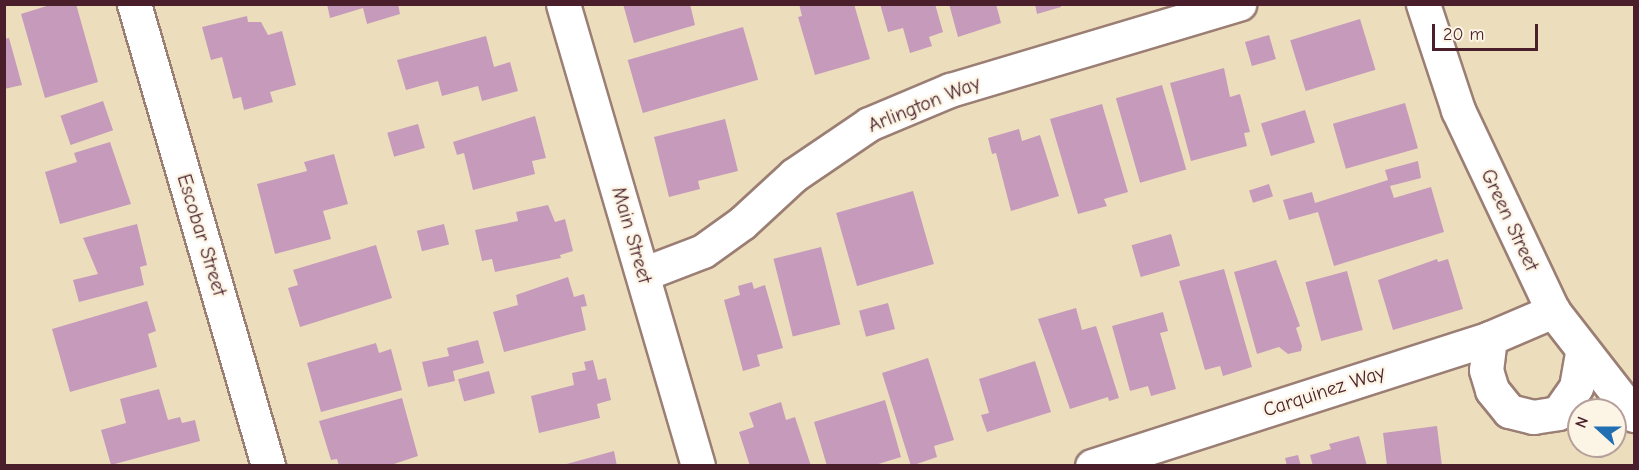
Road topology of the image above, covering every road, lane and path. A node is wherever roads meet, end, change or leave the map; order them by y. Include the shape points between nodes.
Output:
1 (134, 4) edge
2 (563, 4) edge
3 (1239, 4) edge
4 (1423, 4) edge
5 (644, 274) junction
6 (1553, 311) junction
7 (1490, 338) junction
8 (1582, 352) junction
9 (1635, 415) edge
10 (268, 465) edge
11 (698, 465) edge
12 (1092, 465) edge

1 - 10 street, Escobar Street
2 - 5 street, Main Street
3 - 5 street, Arlington Way via 950,90 869,124 794,175 742,223 704,251
4 - 6 street, Green Street via 1458,110
5 - 11 street, Main Street
6 - 7 street, Carquinez Way
6 - 8 street, Green Street
7 - 8 street via 1486,370 1492,390 1509,411 1533,417 1558,413 1576,387
7 - 12 street, Carquinez Way
8 - 9 street, Green Street

